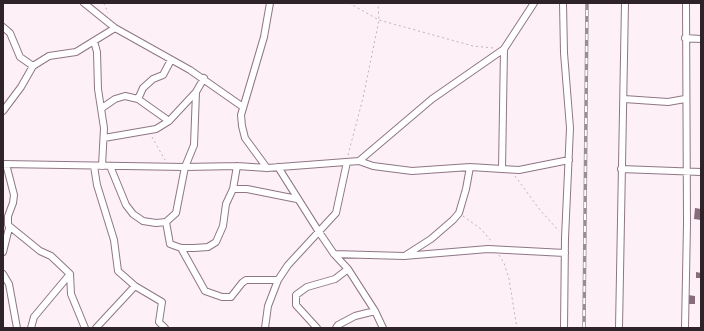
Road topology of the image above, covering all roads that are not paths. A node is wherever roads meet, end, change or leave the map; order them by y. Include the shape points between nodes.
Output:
1 (84, 3) edge
2 (270, 3) edge
3 (534, 3) edge
4 (563, 3) edge
5 (625, 3) edge
6 (686, 3) edge
7 (3, 27) edge
8 (115, 28) junction
9 (686, 38) junction
10 (701, 39) edge
11 (94, 41) junction
12 (504, 49) junction
13 (171, 60) junction
14 (33, 66) junction
15 (204, 78) junction
16 (196, 92) junction
17 (138, 99) junction
18 (624, 99) junction
19 (685, 99) junction
20 (243, 107) junction
21 (102, 108) junction
22 (3, 111) edge
23 (169, 121) junction
24 (104, 138) junction
25 (570, 160) junction
26 (359, 161) junction
27 (346, 162) junction
28 (4, 164) edge
29 (94, 166) junction
30 (102, 166) junction
31 (110, 166) junction
32 (237, 166) junction
33 (278, 166) junction
34 (185, 167) junction
35 (470, 167) junction
36 (267, 168) junction
37 (622, 169) junction
38 (502, 170) junction
39 (686, 171) junction
40 (701, 172) edge
41 (233, 189) junction
42 (297, 199) junction
43 (166, 222) junction
44 (9, 228) junction
45 (319, 232) junction
46 (181, 248) junction
47 (3, 252) edge
48 (565, 253) junction
49 (334, 254) junction
50 (404, 256) junction
51 (348, 269) junction
52 (3, 274) edge
53 (70, 274) junction
54 (278, 280) junction
55 (135, 286) junction
56 (375, 311) junction
57 (17, 328) edge
58 (31, 328) edge
59 (85, 328) edge
60 (96, 328) edge
61 (165, 328) edge
62 (265, 328) edge
63 (317, 328) edge
64 (336, 328) edge
65 (384, 328) edge
66 (564, 328) edge
67 (619, 328) edge
68 (685, 328) edge

1 - 8 street
2 - 20 street via 264,37
3 - 12 street
4 - 25 street
5 - 18 street
6 - 9 street
7 - 14 street via 10,34 20,58
8 - 11 street
8 - 13 street
9 - 10 street
9 - 19 street
11 - 14 street via 76,52 49,56
11 - 21 street
12 - 26 street via 427,104
12 - 38 street
13 - 15 street
13 - 17 street via 163,75 153,79 143,88
14 - 22 street
15 - 16 street
15 - 20 street
16 - 23 street
16 - 34 street via 194,145
17 - 21 street via 121,96
17 - 23 street
18 - 19 street via 668,102
18 - 37 street
19 - 39 street
20 - 36 street via 242,126 246,138
21 - 24 street
23 - 24 street via 150,130
24 - 30 street
25 - 38 street via 512,171
25 - 48 street
26 - 27 street
26 - 35 street via 373,166 412,171
27 - 33 street
27 - 45 street via 336,213
28 - 29 street
28 - 44 street via 14,195 7,222
29 - 30 street
29 - 55 street via 97,185 114,240 118,271
30 - 31 street
31 - 34 street
31 - 43 street via 126,205 133,214 143,221 156,224
32 - 34 street
32 - 36 street
32 - 41 street
33 - 36 street
33 - 42 street
34 - 43 street via 176,213
35 - 38 street
35 - 50 street via 459,213 431,239
37 - 39 street
37 - 67 street
39 - 40 street
39 - 68 street
41 - 42 street via 247,189
41 - 46 street via 226,204 223,226 216,242 208,247
42 - 45 street
43 - 46 street via 170,244
44 - 47 street
44 - 53 street via 51,256
45 - 49 street
45 - 54 street via 288,265
46 - 54 street via 205,291 222,297 231,297 246,280
48 - 50 street via 480,249
48 - 66 street
49 - 50 street
49 - 51 street
51 - 56 street
51 - 63 street via 335,279 307,287 296,295 296,305
52 - 57 street via 9,284
53 - 58 street via 34,317
53 - 59 street via 71,294
54 - 62 street via 268,306
55 - 60 street
55 - 61 street via 162,302 159,322
56 - 64 street via 355,316
56 - 65 street

